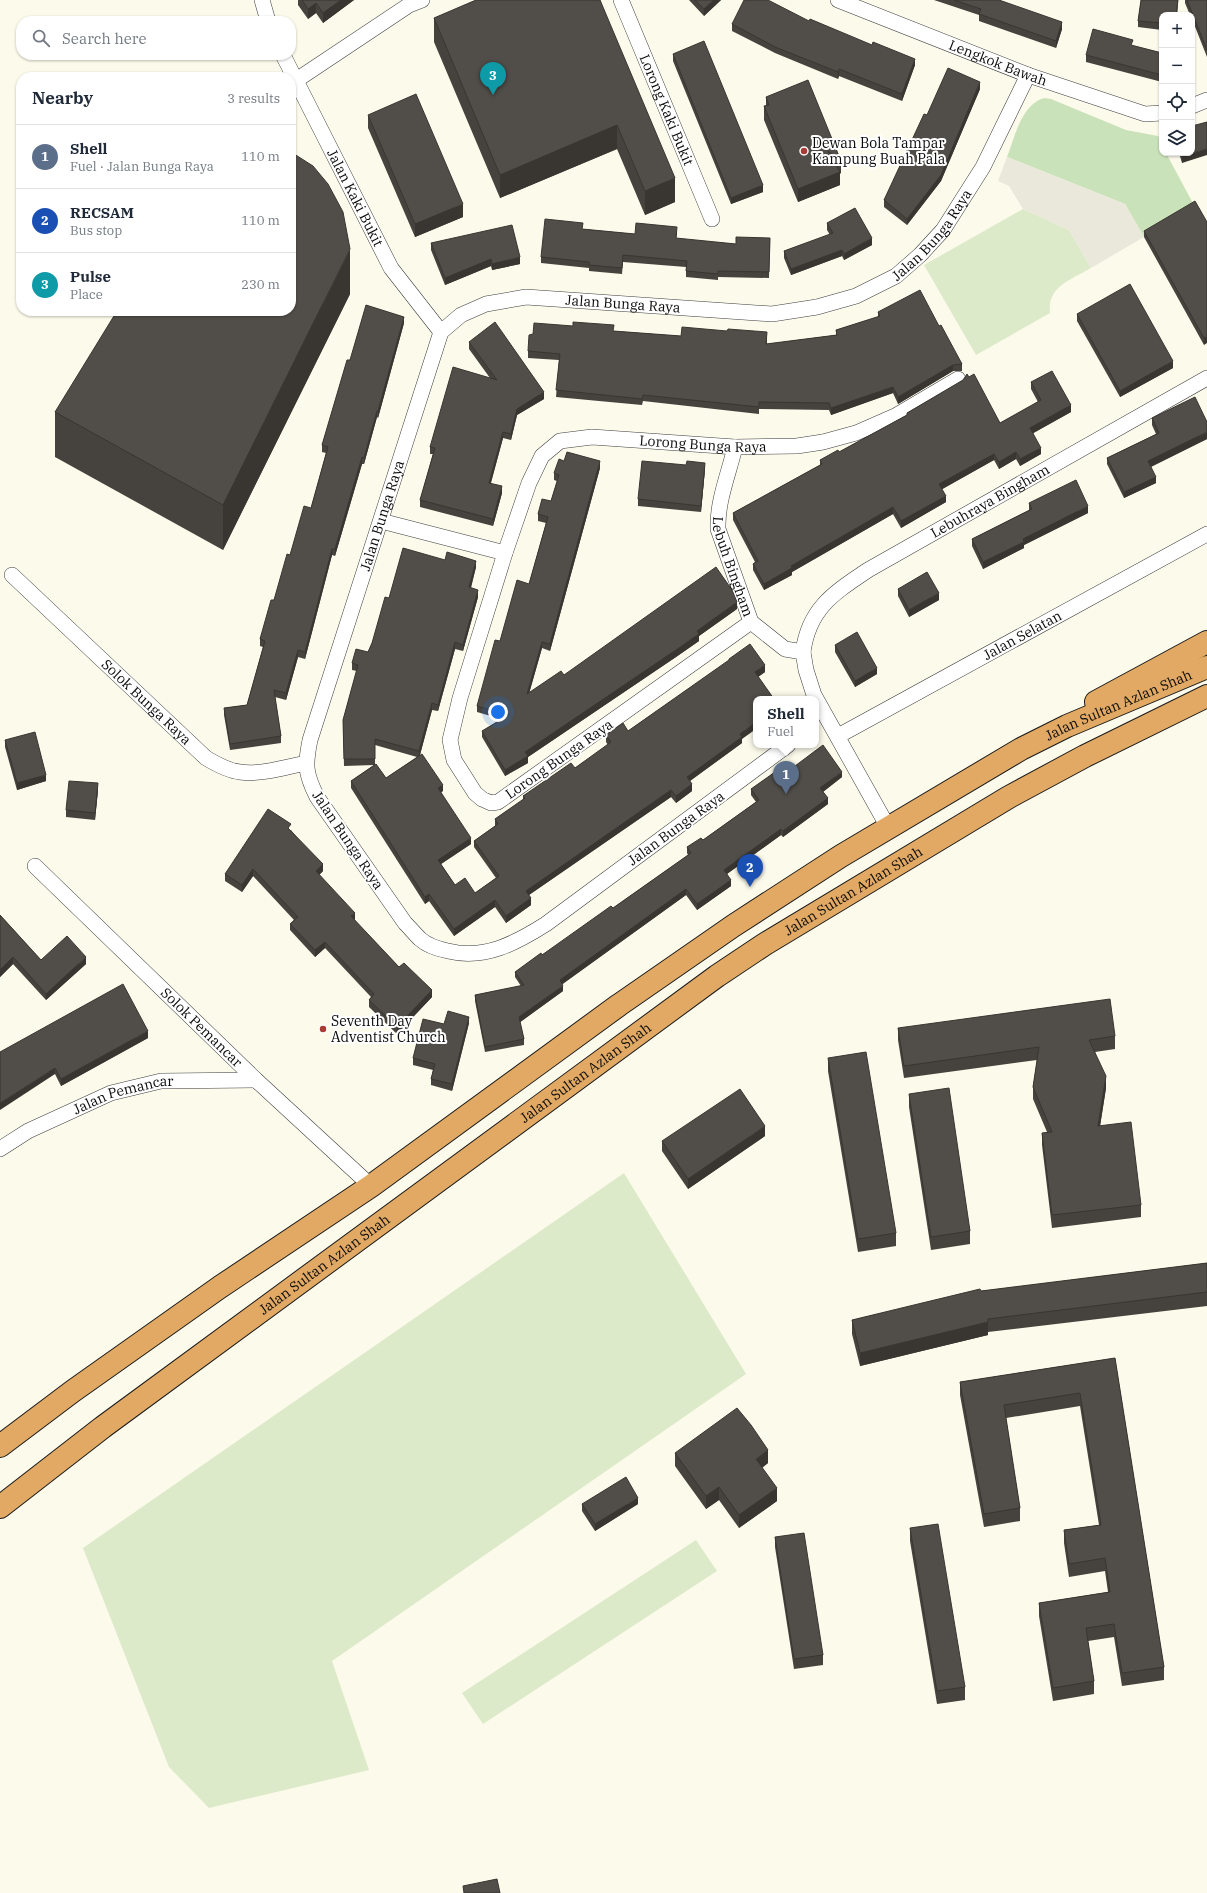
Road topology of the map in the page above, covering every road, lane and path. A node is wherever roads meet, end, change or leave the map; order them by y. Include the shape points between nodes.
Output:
1 (262, 0) edge
2 (422, 0) edge
3 (621, 0) edge
4 (838, 0) edge
5 (267, 16) edge
6 (285, 60) edge
7 (291, 72) edge
8 (1028, 75) junction
9 (296, 80) edge
10 (296, 83) edge
11 (1207, 100) edge
12 (1195, 105) edge
13 (1159, 113) edge
14 (712, 219) dead end
15 (441, 332) junction
16 (1207, 378) edge
17 (958, 379) dead end
18 (735, 446) junction
19 (381, 521) junction
20 (1207, 534) edge
21 (505, 553) junction
22 (12, 575) dead end
23 (751, 622) junction
24 (1207, 642) edge
25 (803, 652) junction
26 (1207, 667) edge
27 (814, 696) edge
28 (1207, 696) edge
29 (1207, 711) edge
30 (821, 721) edge
31 (1067, 726) junction
32 (1131, 732) junction
33 (838, 736) junction
34 (784, 748) edge
35 (306, 764) junction
36 (888, 827) junction
37 (35, 866) dead end
38 (256, 1080) junction
39 (0, 1149) edge
40 (371, 1186) junction
41 (0, 1446) edge
42 (0, 1507) edge

1 - 5 street
2 - 9 street via 409,5
3 - 14 street, Lorong Kaki Bukit
4 - 8 street, Lengkok Bawah
6 - 7 street, Jalan Kaki Bukit
8 - 13 street, Lengkok Bawah via 1145,114
8 - 15 street, Jalan Bunga Raya via 983,167 943,230 896,276 856,296 817,307 772,314 526,297 486,304 461,315
10 - 15 street, Jalan Kaki Bukit via 391,268
11 - 12 street
15 - 19 street, Jalan Bunga Raya
16 - 25 street, Lebuhraya Bingham via 868,570 841,588 819,609 805,638
17 - 18 street, Lorong Bunga Raya via 897,415 823,442 797,446
18 - 21 street, Lorong Bunga Raya via 592,437 560,441 542,456 529,483
18 - 23 street, Lebuh Bingham via 718,518 718,529
19 - 21 street
19 - 35 street, Jalan Bunga Raya via 310,740
20 - 33 street, Jalan Selatan
21 - 23 street, Lorong Bunga Raya via 460,698 450,740 454,760 475,793 491,803 505,798
22 - 35 street, Solok Bunga Raya via 206,758 240,772
23 - 25 street, Lebuh Bingham via 785,649
24 - 31 highway via 1100,698
25 - 27 street
26 - 31 highway, Jalan Sultan Azlan Shah
28 - 32 highway, Jalan Sultan Azlan Shah
29 - 32 highway
30 - 33 street
31 - 36 highway, Jalan Sultan Azlan Shah via 1009,756
32 - 42 highway, Jalan Sultan Azlan Shah via 1009,797 717,976 109,1422
33 - 36 street
34 - 35 street, Jalan Bunga Raya via 546,924 522,940 480,954 457,953 437,948 421,940 405,923 316,797 309,781
36 - 40 highway, Jalan Sultan Azlan Shah via 675,966
37 - 38 street, Solok Pemancar
38 - 39 street, Jalan Pemancar via 161,1081 111,1093 28,1131
38 - 40 street, Solok Pemancar
40 - 41 highway, Jalan Sultan Azlan Shah via 220,1287

